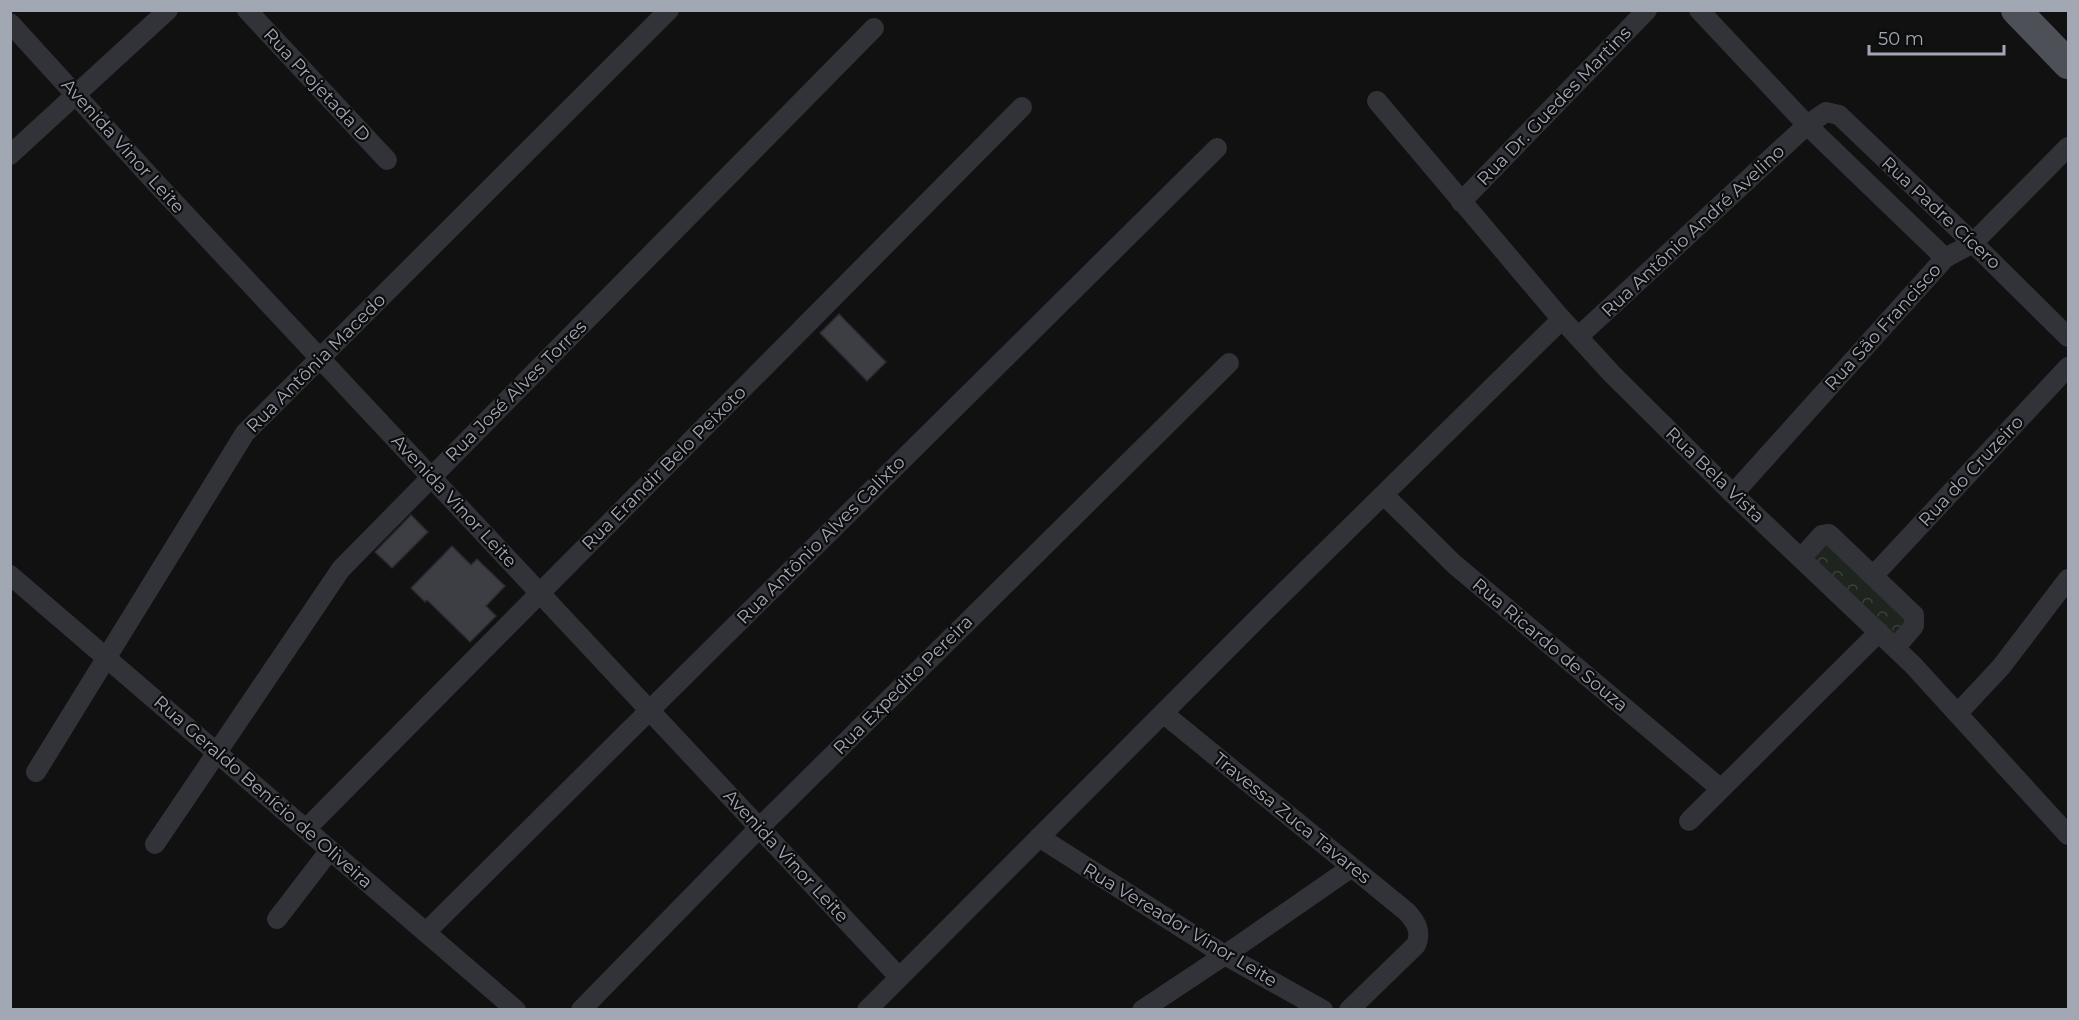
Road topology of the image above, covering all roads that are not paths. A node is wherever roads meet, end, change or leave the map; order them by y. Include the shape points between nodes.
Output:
1 (168, 10) edge
2 (247, 10) edge
3 (669, 10) edge
4 (1647, 10) edge
5 (1699, 10) edge
6 (2016, 10) edge
7 (10, 23) edge
8 (874, 28) dead end
9 (2068, 64) edge
10 (76, 94) junction
11 (1377, 101) dead end
12 (1022, 107) dead end
13 (1807, 125) junction
14 (2068, 147) edge
15 (1216, 148) dead end
16 (10, 155) edge
17 (387, 160) dead end
18 (1461, 202) junction
19 (1973, 243) junction
20 (1945, 258) junction
21 (1562, 319) junction
22 (1578, 337) junction
23 (2068, 337) edge
24 (319, 358) junction
25 (1228, 363) dead end
26 (2068, 367) edge
27 (431, 477) junction
28 (1733, 494) junction
29 (1384, 495) junction
30 (1801, 558) junction
31 (10, 575) edge
32 (1874, 575) junction
33 (2068, 579) edge
34 (540, 593) junction
35 (1879, 632) junction
36 (1895, 648) junction
37 (107, 658) junction
38 (649, 710) junction
39 (1163, 713) junction
40 (1958, 713) junction
41 (217, 752) junction
42 (36, 772) dead end
43 (1720, 789) junction
44 (1689, 821) dead end
45 (759, 828) junction
46 (306, 829) junction
47 (2068, 835) edge
48 (1039, 837) junction
49 (155, 844) dead end
50 (330, 850) junction
51 (1352, 867) junction
52 (277, 919) dead end
53 (426, 932) junction
54 (1225, 955) junction
55 (899, 977) junction
56 (516, 1010) edge
57 (581, 1010) edge
58 (867, 1010) edge
59 (1142, 1010) edge
60 (1323, 1010) edge
61 (1349, 1010) edge

1 - 10 street
2 - 17 street, Rua Projetada D
3 - 24 street, Rua Antônia Macedo
4 - 18 street, Rua Dr. Guedes Martins
5 - 13 street, Rua Padre Cícero
6 - 9 main road
7 - 10 street, Avenida Vinor Leite
8 - 27 street, Rua José Alves Torres
10 - 16 street
10 - 24 street, Avenida Vinor Leite
11 - 18 street, Rua Bela Vista
12 - 34 street, Rua Erandir Belo Peixoto
13 - 19 street, Rua Padre Cícero via 1822,114 1839,115
13 - 20 street, Rua Padre Cícero
13 - 22 street, Rua Antônio André Avelino
14 - 19 street, Rua São Francisco
15 - 38 street, Rua Antônio Alves Calixto
18 - 21 street, Rua Bela Vista
19 - 20 street, Rua São Francisco
19 - 23 street, Rua Padre Cícero
20 - 28 street, Rua São Francisco
21 - 22 street, Rua Bela Vista
21 - 29 street
22 - 28 street, Rua Bela Vista
24 - 27 street, Avenida Vinor Leite
24 - 37 street, Rua Antônia Macedo via 245,433
25 - 45 street, Rua Expedito Pereira
26 - 32 street, Rua do Cruzeiro
27 - 34 street, Avenida Vinor Leite
27 - 41 street, Rua José Alves Torres via 341,568
28 - 30 street, Rua Bela Vista
29 - 39 street
29 - 43 street, Rua Ricardo de Souza via 1454,563
30 - 32 street via 1822,535 1829,534
30 - 35 street, Rua Bela Vista
31 - 37 street, Rua Geraldo Benício de Oliveira
32 - 36 street via 1914,615 1914,626
33 - 40 street via 2001,667
34 - 38 street, Avenida Vinor Leite
34 - 46 street, Rua Erandir Belo Peixoto
35 - 36 street, Rua Bela Vista
35 - 43 street
36 - 40 street, Rua Bela Vista
37 - 41 street, Rua Geraldo Benício de Oliveira
37 - 42 street, Rua Antônia Macedo
38 - 45 street, Avenida Vinor Leite
38 - 53 street, Rua Antônio Alves Calixto
39 - 48 street
39 - 51 street, Travessa Zuca Tavares
40 - 47 street, Rua Bela Vista
41 - 46 street, Rua Geraldo Benício de Oliveira
41 - 49 street, Rua José Alves Torres
43 - 44 street
45 - 55 street, Avenida Vinor Leite
45 - 57 street, Rua Expedito Pereira
46 - 50 street, Rua Geraldo Benício de Oliveira
48 - 54 street, Rua Vereador Vinor Leite
48 - 55 street
50 - 52 street
50 - 53 street, Rua Geraldo Benício de Oliveira
51 - 54 street
51 - 61 street, Travessa Zuca Tavares via 1407,912 1417,926 1419,938
53 - 56 street, Rua Geraldo Benício de Oliveira
54 - 59 street
54 - 60 street, Rua Vereador Vinor Leite
55 - 58 street

